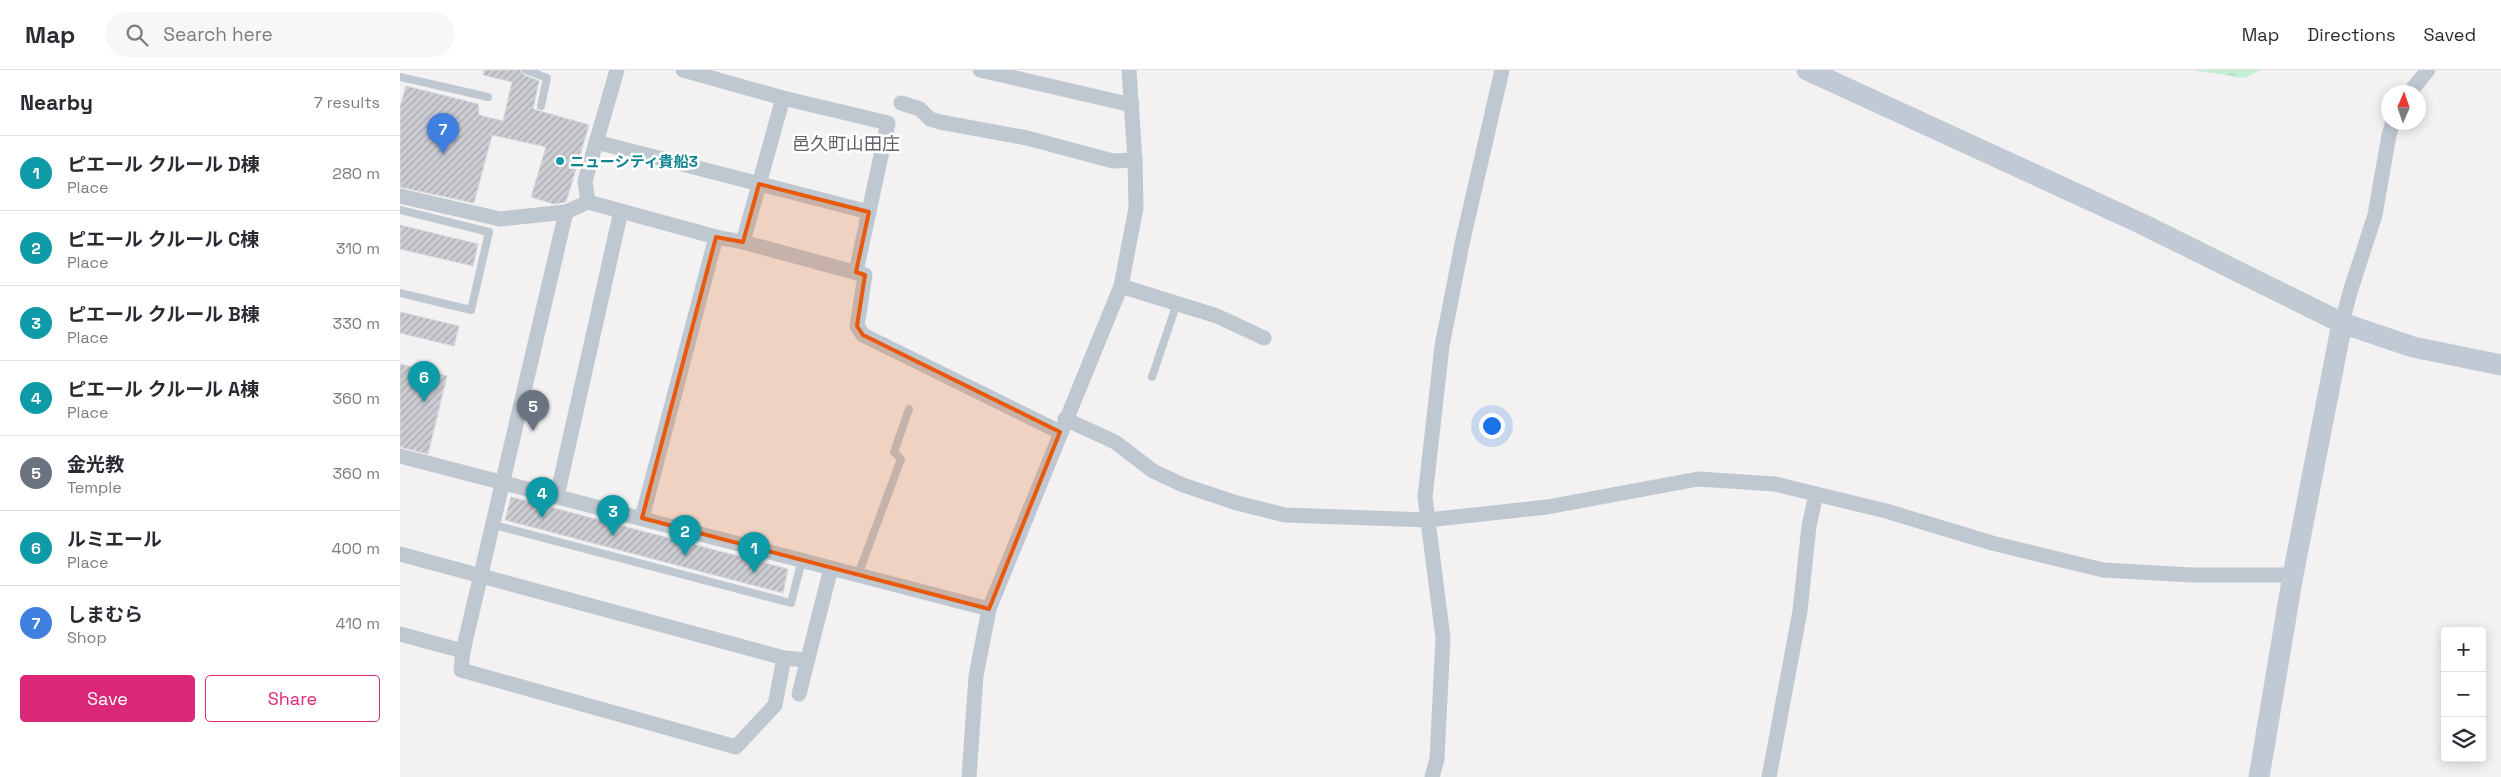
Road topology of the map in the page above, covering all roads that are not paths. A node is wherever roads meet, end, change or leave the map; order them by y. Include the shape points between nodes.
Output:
1 (526, 70) edge
2 (617, 70) edge
3 (683, 70) edge
4 (980, 70) edge
5 (1129, 70) edge
6 (1502, 70) edge
7 (1807, 70) edge
8 (2427, 70) edge
9 (400, 77) edge
10 (2415, 85) edge
11 (488, 97) dead end
12 (783, 98) junction
13 (901, 102) dead end
14 (1132, 105) junction
15 (541, 106) dead end
16 (2391, 130) edge
17 (596, 142) junction
18 (1135, 160) junction
19 (759, 184) junction
20 (400, 196) edge
21 (588, 202) junction
22 (400, 210) edge
23 (621, 211) junction
24 (566, 212) junction
25 (869, 212) junction
26 (716, 237) junction
27 (743, 242) junction
28 (856, 272) junction
29 (1121, 286) junction
30 (400, 293) edge
31 (1177, 302) junction
32 (2342, 324) junction
33 (1264, 338) dead end
34 (2501, 366) edge
35 (1152, 377) dead end
36 (909, 409) dead end
37 (1063, 426) junction
38 (400, 456) edge
39 (504, 483) junction
40 (1816, 494) junction
41 (557, 496) junction
42 (642, 518) junction
43 (1428, 520) junction
44 (494, 525) junction
45 (400, 554) edge
46 (802, 560) junction
47 (831, 568) junction
48 (858, 574) junction
49 (2293, 575) junction
50 (481, 576) junction
51 (989, 608) junction
52 (400, 634) edge
53 (463, 651) junction
54 (784, 658) junction
55 (807, 660) junction
56 (799, 694) dead end
57 (969, 777) edge
58 (1432, 777) edge
59 (1769, 777) edge
60 (2259, 777) edge

1 - 15 lane via 547,78
2 - 17 street
3 - 12 street
4 - 14 street
5 - 14 street
6 - 43 street via 1442,346 1425,497
7 - 32 street via 2140,223
8 - 10 street
9 - 11 lane
12 - 19 street
12 - 25 street via 888,123
13 - 18 street via 940,122 1027,138 1113,161
14 - 18 street
16 - 32 street via 2375,215
17 - 19 street
17 - 21 street via 585,181
18 - 29 street via 1136,208
19 - 25 street
19 - 27 street
20 - 24 street via 500,219
21 - 23 street
21 - 24 street
22 - 30 lane via 489,232 471,310
23 - 26 street
23 - 41 street
24 - 39 street
25 - 28 street
26 - 27 street
26 - 42 street
27 - 28 street
28 - 37 street via 866,275 857,326 863,335 993,397
29 - 31 street
29 - 37 street
31 - 33 street
31 - 35 lane
32 - 34 street via 2413,347
32 - 49 street
36 - 48 lane via 894,452 901,459
37 - 43 street via 1116,442 1153,471 1237,503 1285,515
37 - 51 street
38 - 39 street
39 - 41 street
39 - 44 street
40 - 43 street via 1775,484 1698,480 1547,507
40 - 49 street via 2102,570
40 - 59 street via 1809,526 1800,611
41 - 42 street
42 - 46 street
43 - 58 street via 1443,638 1437,759
44 - 46 lane via 791,603
44 - 50 street
45 - 50 street
46 - 47 street
47 - 48 street
47 - 55 street
48 - 51 street
49 - 60 street
50 - 53 street
50 - 54 street
51 - 57 street via 976,676
52 - 53 street
53 - 54 street via 461,670 736,747 775,704
54 - 55 street
55 - 56 street

